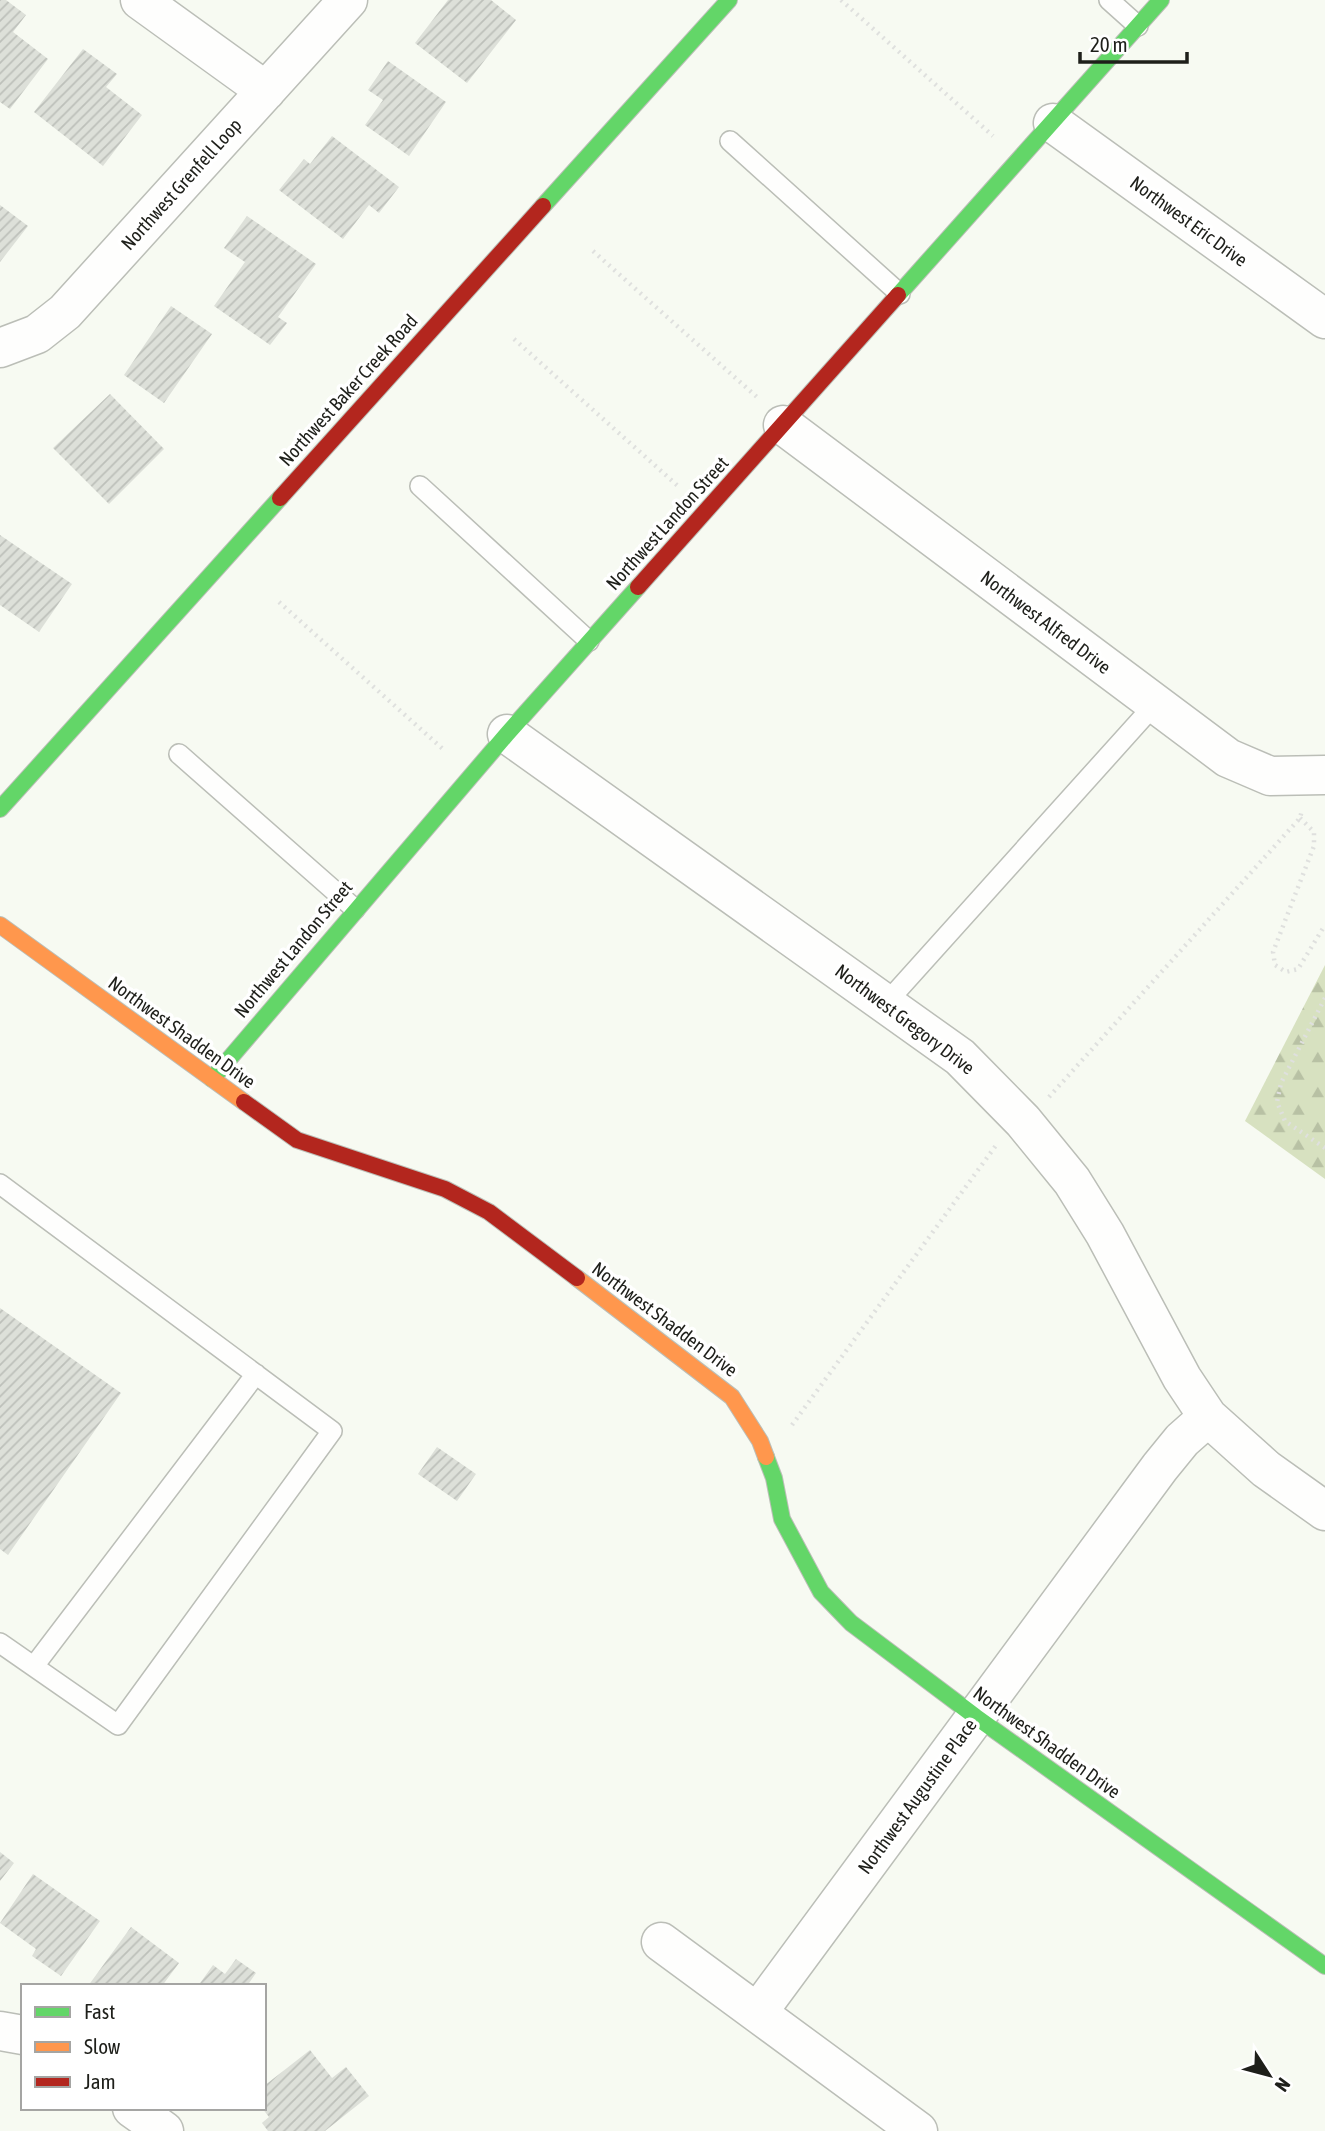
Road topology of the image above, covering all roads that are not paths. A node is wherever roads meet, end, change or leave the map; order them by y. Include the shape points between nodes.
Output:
1 (141, 0) edge
2 (348, 0) edge
3 (729, 0) edge
4 (1109, 0) edge
5 (1161, 0) edge
6 (1138, 26) junction
7 (266, 92) junction
8 (1053, 123) junction
9 (730, 141) dead end
10 (900, 294) junction
11 (1325, 319) edge
12 (0, 348) edge
13 (771, 412) junction
14 (420, 486) dead end
15 (589, 641) junction
16 (1155, 704) junction
17 (507, 734) junction
18 (180, 754) dead end
19 (1325, 775) edge
20 (0, 809) edge
21 (355, 909) junction
22 (0, 925) edge
23 (887, 1002) junction
24 (212, 1079) junction
25 (0, 1184) edge
26 (256, 1374) junction
27 (1208, 1417) junction
28 (1325, 1511) edge
29 (0, 1643) edge
30 (34, 1667) junction
31 (975, 1717) junction
32 (661, 1942) dead end
33 (1325, 1966) edge
34 (758, 2012) junction
35 (0, 2031) edge
36 (21, 2035) edge
37 (135, 2110) edge
38 (164, 2131) edge
39 (918, 2131) edge

1 - 7 street
2 - 7 street, Northwest Grenfell Loop
3 - 20 street, Northwest Baker Creek Road
4 - 6 lane
5 - 6 street, Northwest Landon Street
6 - 8 street, Northwest Landon Street
7 - 12 street, Northwest Grenfell Loop via 65,312 37,334
8 - 10 street, Northwest Landon Street
8 - 11 street, Northwest Eric Drive
9 - 10 lane
10 - 13 street, Northwest Landon Street
13 - 15 street, Northwest Landon Street
13 - 16 street, Northwest Alfred Drive
14 - 15 lane
15 - 17 street, Northwest Landon Street
16 - 19 street, Northwest Alfred Drive via 1228,758 1270,776
16 - 23 lane
17 - 21 street, Northwest Landon Street
17 - 23 street, Northwest Gregory Drive
18 - 21 lane
21 - 24 street, Northwest Landon Street
22 - 24 street, Northwest Shadden Drive
23 - 27 street, Northwest Gregory Drive via 960,1057 1023,1121 1072,1181
24 - 31 street, Northwest Shadden Drive via 297,1140 445,1189 489,1212 732,1397 760,1441 782,1519 821,1592 851,1623
25 - 26 lane
26 - 30 lane
26 - 30 lane via 332,1431 118,1726
27 - 28 street, Northwest Gregory Drive via 1266,1469
27 - 31 street, Northwest Augustine Place via 1160,1468
29 - 30 lane
31 - 33 street, Northwest Shadden Drive
31 - 34 street, Northwest Augustine Place
32 - 34 street
34 - 39 street
35 - 36 street
37 - 38 street

